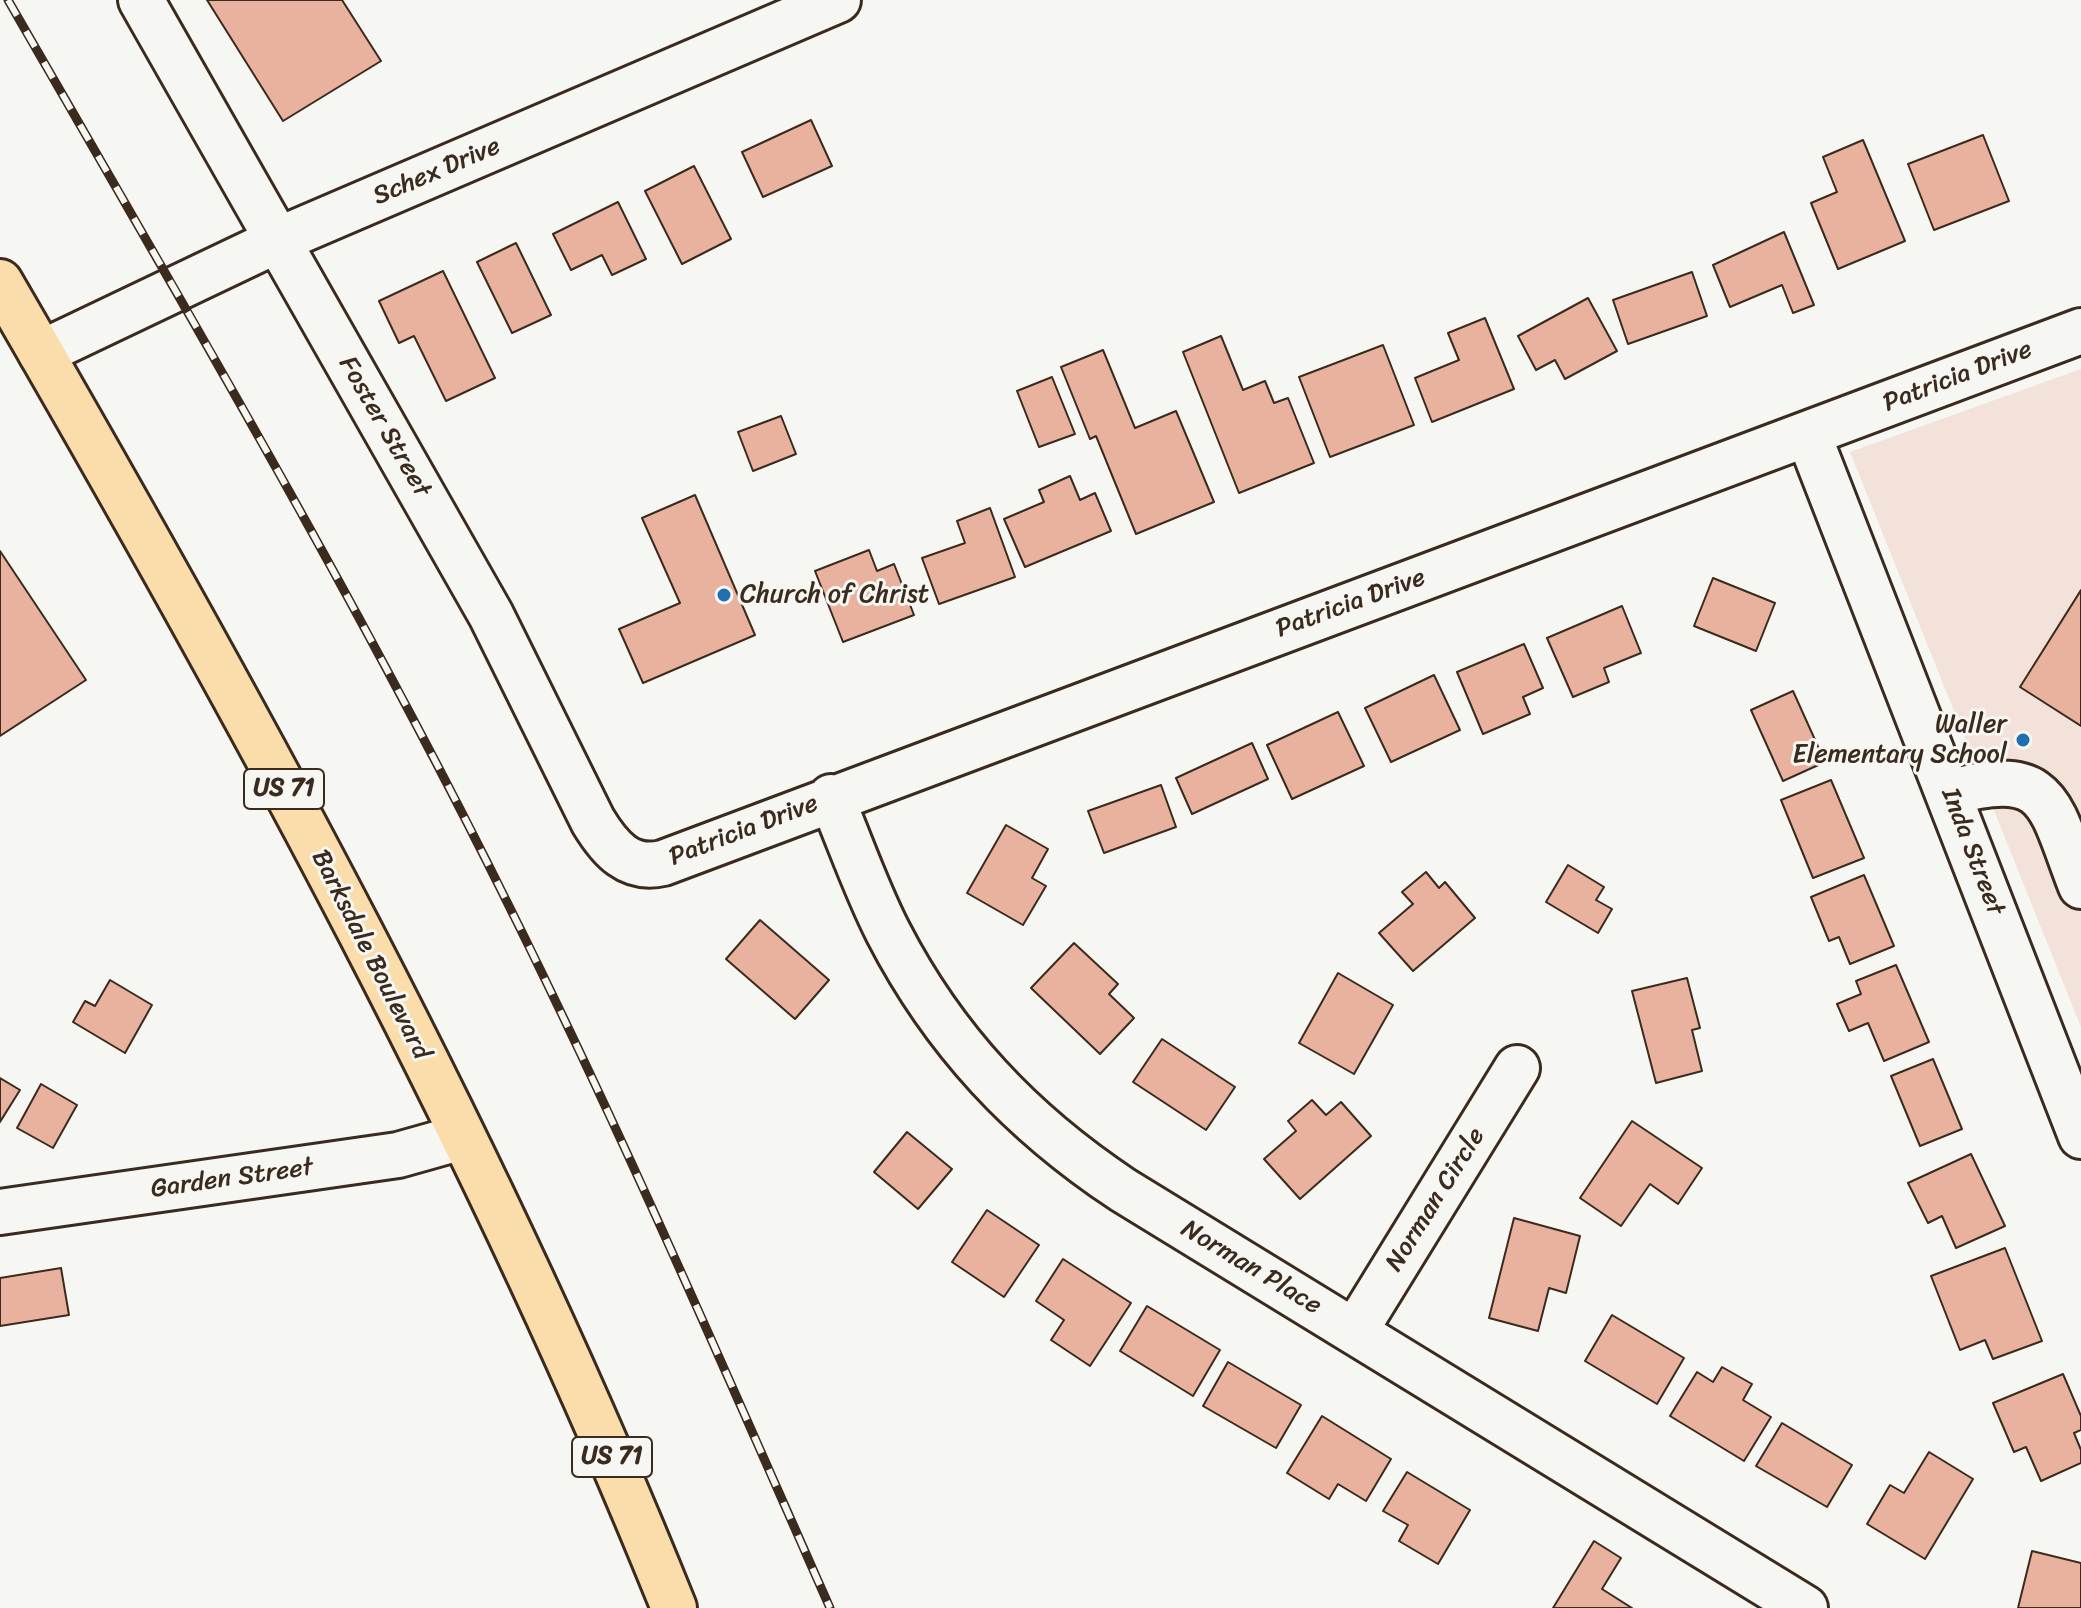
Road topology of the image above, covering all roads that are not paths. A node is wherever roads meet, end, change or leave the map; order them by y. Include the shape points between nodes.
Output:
1 (141, 0) edge
2 (838, 0) edge
3 (276, 241) junction
4 (0, 282) edge
5 (2081, 331) edge
6 (41, 353) junction
7 (1808, 434) junction
8 (1949, 793) junction
9 (831, 797) junction
10 (621, 857) joint
11 (2081, 886) edge
12 (1517, 1068) dead end
13 (2081, 1136) edge
14 (462, 1137) junction
15 (0, 1212) edge
16 (1355, 1331) junction
17 (674, 1608) edge
18 (1805, 1608) edge

1 - 3 street, Foster Street
2 - 3 street, Schex Drive
3 - 6 street, Schex Drive
3 - 10 street, Foster Street via 491,615 593,821
4 - 6 main road, Barksdale Boulevard / US 71
5 - 7 street, Patricia Drive
6 - 14 main road, Barksdale Boulevard / US 71 via 249,724
7 - 8 street, Inda Street
7 - 9 street, Patricia Drive
8 - 11 street via 2009,782 2040,794
8 - 13 street, Inda Street
9 - 10 street, Patricia Drive via 663,863 633,864
9 - 16 street, Norman Place via 887,931 935,1013 984,1075 1081,1162
12 - 16 street, Norman Circle
14 - 15 street, Garden Street via 398,1155
14 - 17 main road, Barksdale Boulevard / US 71 via 624,1483
16 - 18 street, Norman Place

